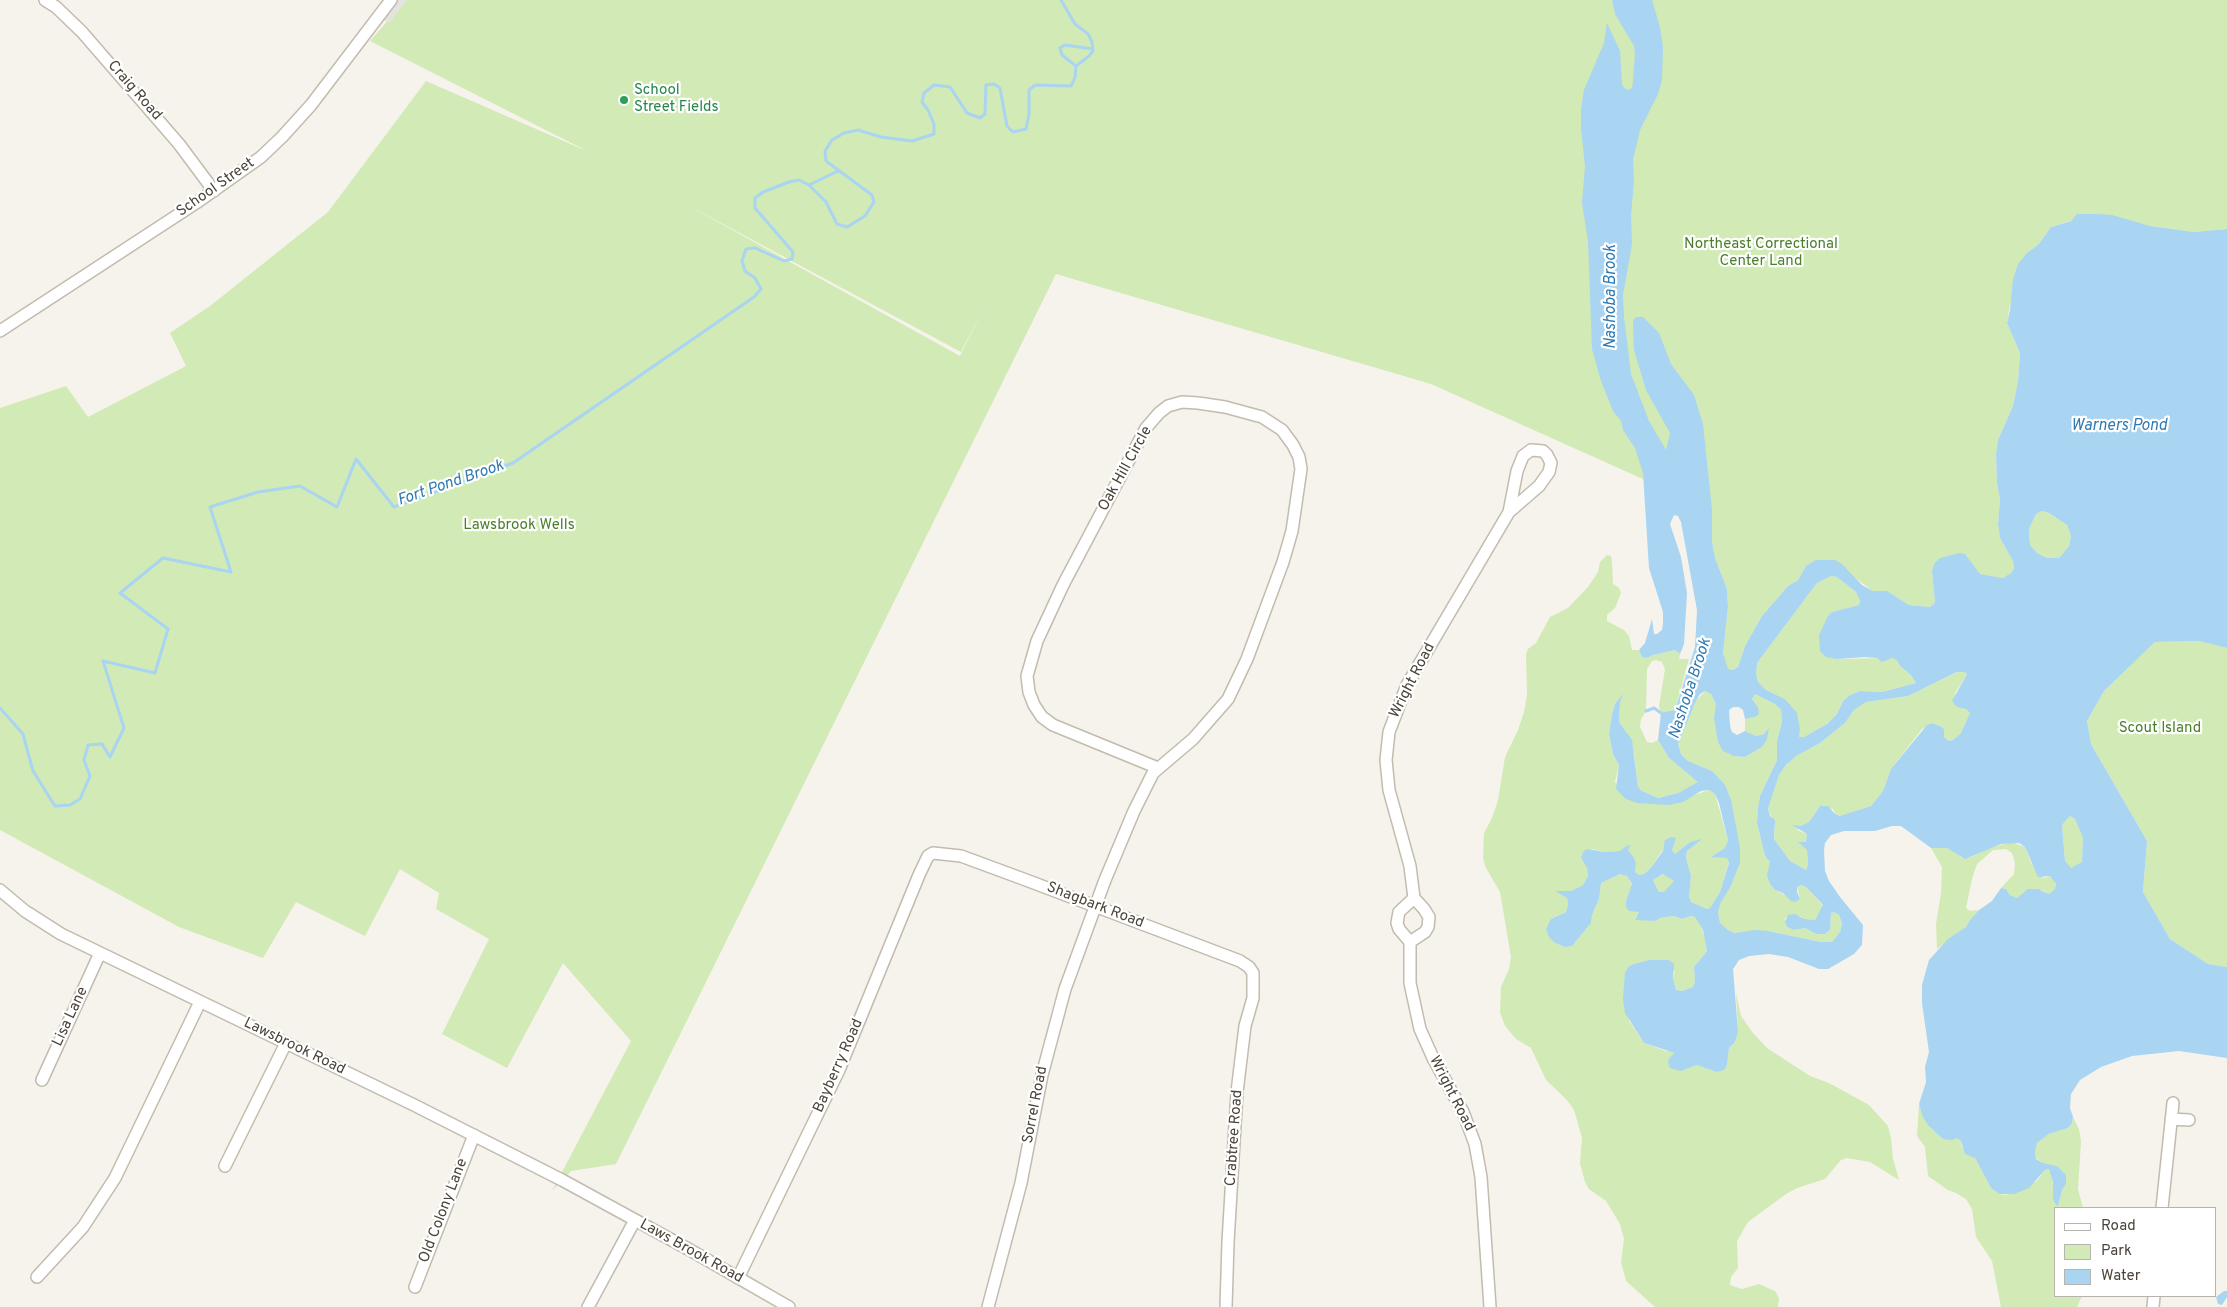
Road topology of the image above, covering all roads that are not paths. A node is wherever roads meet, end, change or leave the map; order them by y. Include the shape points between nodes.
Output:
1 (45, 0) edge
2 (391, 0) edge
3 (214, 191) junction
4 (0, 331) edge
5 (1509, 512) junction
6 (1158, 768) junction
7 (933, 853) joint
8 (0, 890) edge
9 (1414, 898) junction
10 (1096, 907) junction
11 (1410, 942) junction
12 (100, 953) junction
13 (1252, 971) joint
14 (200, 1002) junction
15 (286, 1043) junction
16 (42, 1080) dead end
17 (2172, 1103) dead end
18 (2171, 1119) junction
19 (2189, 1120) dead end
20 (474, 1135) junction
21 (226, 1166) dead end
22 (593, 1197) joint
23 (2162, 1207) edge
24 (635, 1220) junction
25 (37, 1277) dead end
26 (738, 1278) junction
27 (415, 1287) dead end
28 (588, 1307) edge
29 (789, 1307) edge
30 (988, 1307) edge
31 (1226, 1307) edge
32 (1490, 1307) edge

1 - 3 street, Craig Road via 82,32 179,144
2 - 3 street, School Street via 331,81 282,137
3 - 4 street, School Street
5 - 5 street, Wright Road via 1545,480 1551,463 1543,451 1531,450 1524,456 1517,471
5 - 9 street, Wright Road via 1407,685 1389,732 1387,775 1410,866
6 - 6 street, Oak Hill Circle via 1193,740 1228,699 1247,659 1282,562 1295,516 1302,469 1299,457 1282,430 1262,418 1198,403 1182,402 1168,406 1146,428 1036,641 1027,676 1029,692 1042,717
6 - 10 street, Oak Hill Circle via 1134,811
7 - 10 street, Shagbark Road via 961,856
7 - 26 street, Bayberry Road via 928,856 919,875 839,1070
8 - 12 street, Lawsbrook Road via 24,911
9 - 11 street via 1397,916 1399,929
9 - 11 street, Wright Road via 1427,913 1429,922 1425,932
10 - 13 street, Shagbark Road via 1240,962
10 - 30 street, Sorrel Road via 1065,988 1042,1075 1021,1183
11 - 32 street, Wright Road via 1410,983 1420,1029 1463,1112 1475,1144 1481,1177
12 - 14 street, Lawsbrook Road
12 - 16 street, Lisa Lane
13 - 31 street, Crabtree Road via 1253,998 1237,1092
14 - 15 street, Lawsbrook Road
14 - 25 street via 116,1178 84,1227
15 - 20 street, Lawsbrook Road
15 - 21 street
17 - 18 street
18 - 19 street
18 - 23 street
20 - 22 street, Lawsbrook Road
20 - 27 street, Old Colony Lane
22 - 24 street, Laws Brook Road
24 - 26 street, Laws Brook Road
24 - 28 street
26 - 29 street, Laws Brook Road

